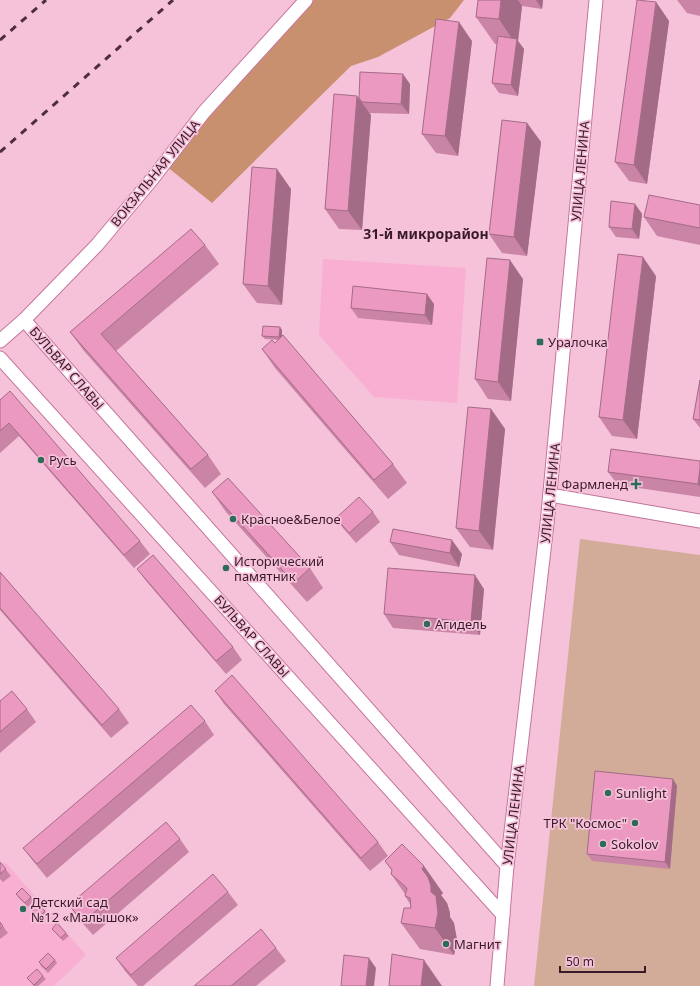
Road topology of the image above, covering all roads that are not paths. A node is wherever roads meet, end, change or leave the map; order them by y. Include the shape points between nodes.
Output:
1 (306, 0) edge
2 (596, 0) edge
3 (24, 320) junction
4 (0, 341) edge
5 (0, 358) edge
6 (550, 495) junction
7 (700, 521) edge
8 (507, 866) junction
9 (503, 915) junction
10 (497, 986) edge

1 - 3 street, ВОКЗАЛЬНАЯ УЛИЦА via 204,112 97,245
2 - 6 street, УЛИЦА ЛЕНИНА
3 - 4 street, ВОКЗАЛЬНАЯ УЛИЦА
3 - 8 street, БУЛЬВАР СЛАВЫ
5 - 9 street, БУЛЬВАР СЛАВЫ
6 - 7 street
6 - 8 street, УЛИЦА ЛЕНИНА
8 - 9 street, УЛИЦА ЛЕНИНА
9 - 10 street, УЛИЦА ЛЕНИНА

